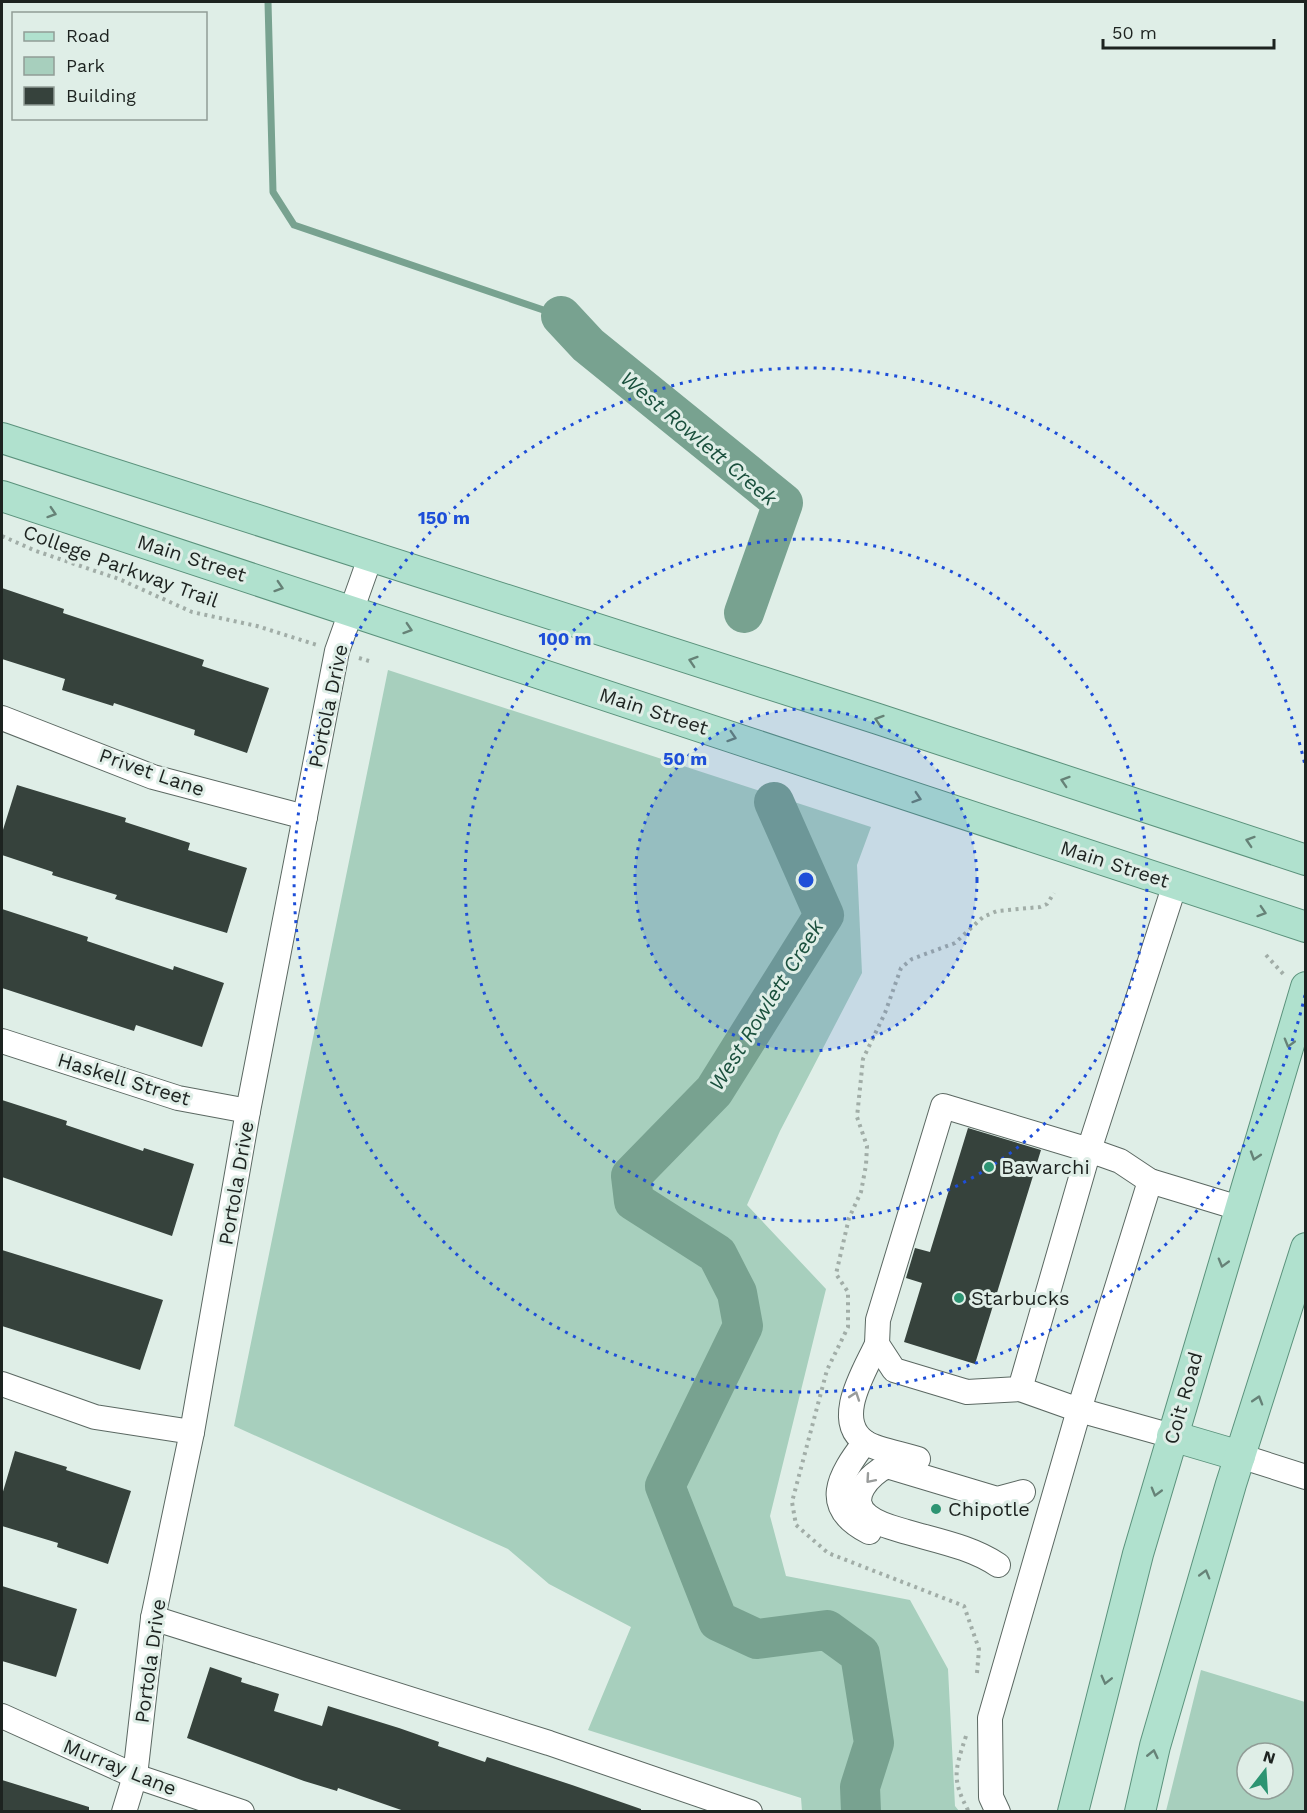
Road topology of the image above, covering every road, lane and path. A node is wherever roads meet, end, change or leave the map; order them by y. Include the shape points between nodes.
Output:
1 (2, 438) edge
2 (2, 496) edge
3 (2, 536) edge
4 (370, 558) junction
5 (352, 610) junction
6 (337, 651) junction
7 (369, 661) dead end
8 (2, 718) edge
9 (305, 817) junction
10 (1305, 860) edge
11 (1175, 884) junction
12 (1305, 927) edge
13 (1266, 955) dead end
14 (1295, 982) edge
15 (2, 1041) edge
16 (248, 1111) junction
17 (1089, 1150) junction
18 (1149, 1181) junction
19 (1239, 1208) junction
20 (1305, 1248) edge
21 (877, 1344) junction
22 (2, 1384) edge
23 (1020, 1389) junction
24 (1079, 1410) junction
25 (192, 1432) junction
26 (1172, 1436) junction
27 (865, 1442) junction
28 (1240, 1456) junction
29 (1305, 1477) edge
30 (1023, 1492) junction
31 (1052, 1502) junction
32 (998, 1565) junction
33 (1031, 1574) junction
34 (153, 1618) junction
35 (2, 1716) edge
36 (135, 1776) junction
37 (124, 1812) edge
38 (242, 1812) edge
39 (750, 1812) edge
40 (998, 1812) edge
41 (1073, 1812) edge
42 (1140, 1812) edge

1 - 4 main road
2 -> 5 main road, Main Street
3 - 6 path, College Parkway Trail via 118,579 192,612 257,626
4 - 5 street, Portola Drive
10 -> 4 main road
5 - 6 street, Portola Drive
5 -> 11 main road, Main Street
6 - 7 path, College Parkway Trail
6 - 9 street, Portola Drive
8 - 9 street, Privet Lane via 153,777
9 - 16 street, Portola Drive
11 -> 12 main road, Main Street
11 - 17 street
13 - 14 path
14 -> 19 main road, Coit Road
15 - 16 street, Haskell Street via 178,1098
16 - 25 street, Portola Drive
17 - 18 street via 1120,1161
17 - 21 street via 943,1106 878,1320
17 - 23 street
18 - 19 street
18 - 24 street
19 -> 26 main road, Coit Road
28 -> 20 main road
21 - 23 street via 894,1370 967,1392
27 -> 21 street via 850,1417 852,1400
22 - 25 street via 95,1417
23 - 24 street
24 - 26 street
24 - 31 street
25 - 34 street, Portola Drive
26 - 28 main road
26 -> 41 main road, Coit Road
27 - 30 street
27 - 32 street via 844,1470 838,1487 842,1508 855,1524 874,1534 970,1563
28 - 29 street
42 -> 28 main road via 1155,1746
30 - 31 street
30 -> 32 street via 997,1499 887,1466 865,1482 860,1494 866,1515 882,1524 980,1553
31 - 33 street
32 - 33 street
33 - 40 street via 990,1718 991,1797
34 - 36 street, Portola Drive
34 - 39 street via 549,1743
35 - 36 street, Murray Lane
36 - 37 street, Portola Drive
36 - 38 street, Murray Lane

